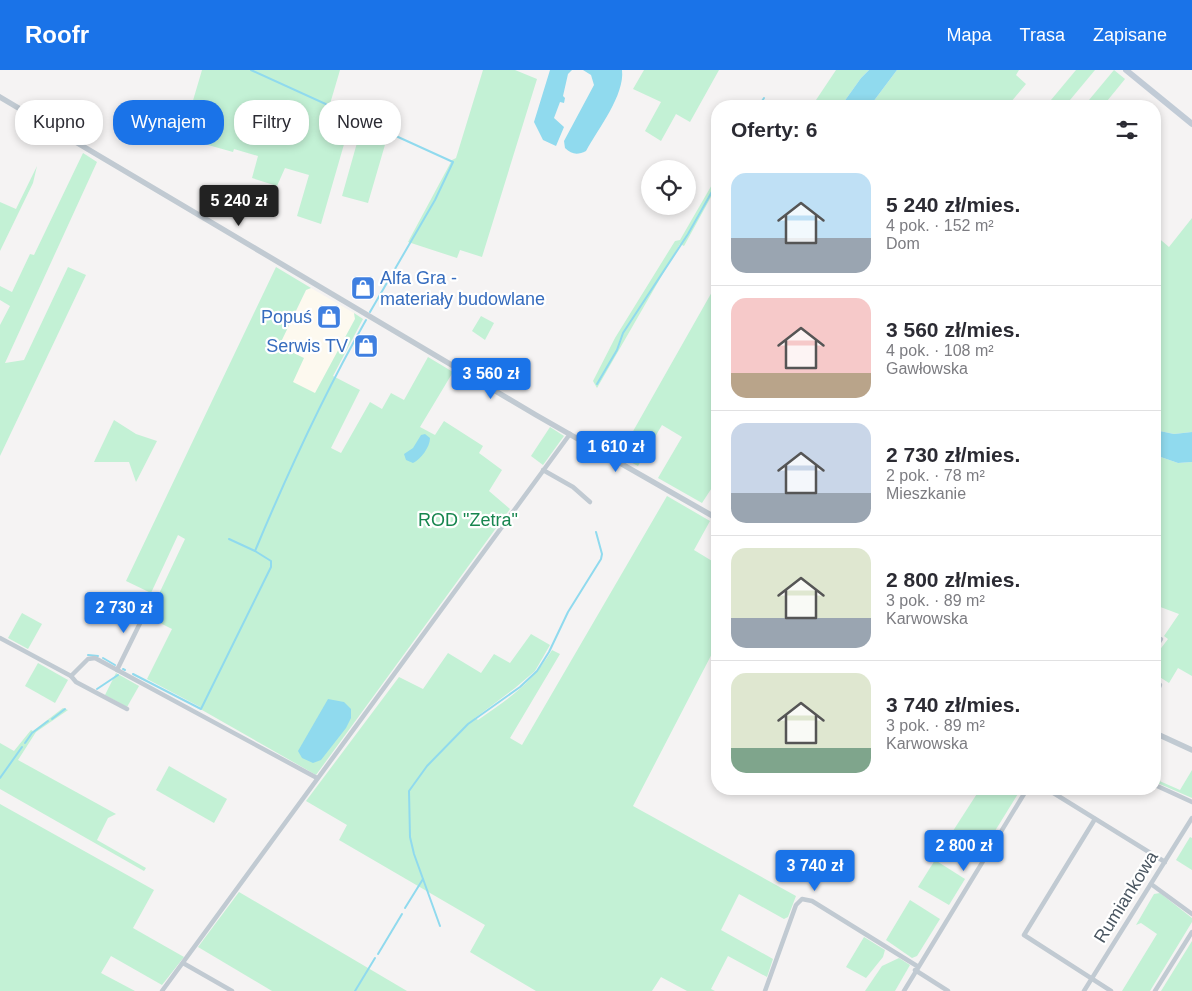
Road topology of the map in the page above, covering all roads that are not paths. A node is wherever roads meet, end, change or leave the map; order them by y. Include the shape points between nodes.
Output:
1 (1126, 70) edge
2 (0, 97) edge
3 (1192, 124) edge
4 (570, 434) junction
5 (543, 470) junction
6 (590, 502) dead end
7 (711, 516) edge
8 (148, 607) dead end
9 (0, 638) edge
10 (117, 670) junction
11 (72, 676) junction
12 (127, 709) dead end
13 (1161, 737) edge
14 (1192, 750) edge
15 (317, 778) junction
16 (1161, 788) edge
17 (1023, 795) edge
18 (1056, 795) edge
19 (1192, 802) edge
20 (1192, 818) edge
21 (1095, 819) junction
22 (1165, 862) junction
23 (1151, 884) junction
24 (1192, 914) edge
25 (1192, 932) edge
26 (183, 962) junction
27 (916, 968) junction
28 (1092, 979) junction
29 (162, 991) edge
30 (232, 991) edge
31 (765, 991) edge
32 (904, 991) edge
33 (948, 991) edge
34 (1084, 991) edge
35 (1111, 991) edge
36 (1155, 991) edge

1 - 3 main road
2 - 4 street
4 - 5 street
4 - 7 street
5 - 6 street via 573,487
5 - 15 street
8 - 10 street
9 - 11 street
10 - 11 street via 91,658
10 - 15 street
11 - 12 street via 76,682
13 - 14 street
15 - 26 street
16 - 19 street
17 - 27 street
18 - 21 street
20 - 22 street, Rumiankowa
21 - 22 street
21 - 28 street via 1024,933 1028,940
22 - 23 street, Rumiankowa
23 - 24 street
23 - 28 street, Rumiankowa
25 - 36 street
26 - 29 street
26 - 30 street
27 - 31 street via 812,901 802,899 796,905
27 - 32 street
27 - 33 street
28 - 34 street, Rumiankowa
28 - 35 street

